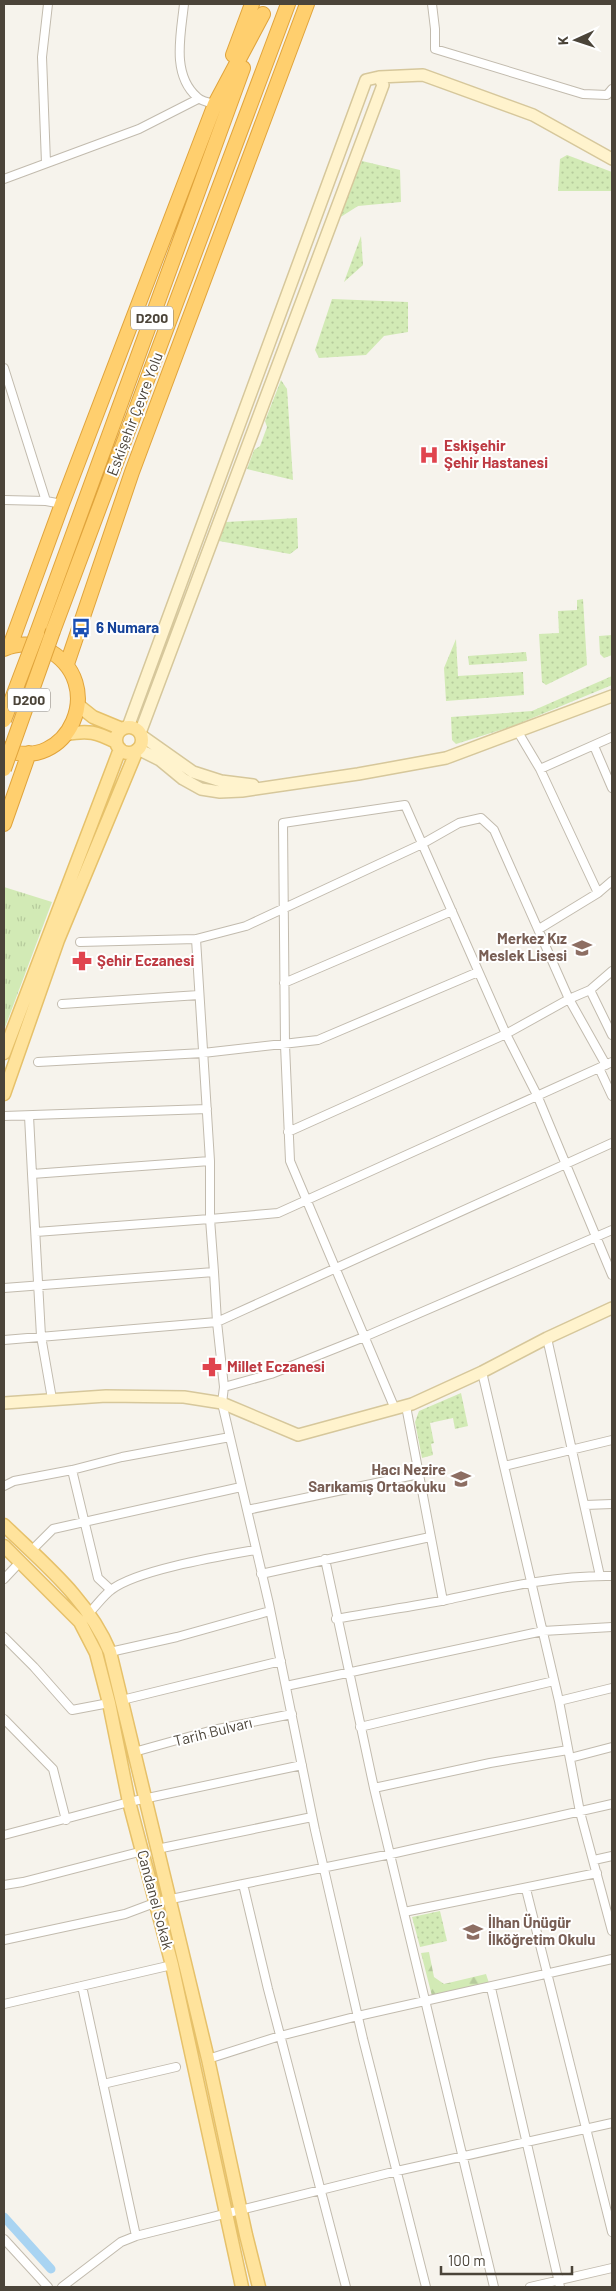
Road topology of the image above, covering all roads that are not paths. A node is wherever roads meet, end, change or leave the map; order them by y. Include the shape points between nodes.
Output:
1 (48, 4) edge
2 (184, 4) edge
3 (252, 4) edge
4 (288, 4) edge
5 (307, 4) edge
6 (432, 4) edge
7 (265, 9) edge
8 (379, 77) junction
9 (611, 93) edge
10 (198, 99) junction
11 (216, 104) junction
12 (612, 159) edge
13 (46, 163) junction
14 (4, 179) edge
15 (4, 368) edge
16 (4, 500) edge
17 (46, 501) junction
18 (62, 504) junction
19 (7, 647) edge
20 (67, 664) junction
21 (612, 696) edge
22 (78, 705) junction
23 (4, 720) edge
24 (125, 728) junction
25 (518, 732) junction
26 (66, 734) junction
27 (141, 734) junction
28 (612, 737) edge
29 (118, 746) junction
30 (594, 746) junction
31 (4, 749) edge
32 (138, 750) junction
33 (29, 753) junction
34 (540, 769) junction
35 (4, 770) edge
36 (287, 783) junction
37 (612, 788) edge
38 (4, 824) edge
39 (422, 844) junction
40 (612, 881) edge
41 (598, 893) junction
42 (283, 908) junction
43 (452, 911) junction
44 (539, 929) junction
45 (196, 939) junction
46 (80, 942) dead end
47 (612, 970) edge
48 (478, 972) junction
49 (284, 984) junction
50 (590, 990) junction
51 (199, 995) junction
52 (569, 999) junction
53 (62, 1004) dead end
54 (506, 1034) junction
55 (612, 1035) edge
56 (285, 1045) junction
57 (4, 1053) edge
58 (203, 1053) junction
59 (38, 1062) dead end
60 (606, 1065) edge
61 (4, 1094) edge
62 (537, 1094) junction
63 (612, 1096) edge
64 (207, 1109) junction
65 (4, 1116) edge
66 (29, 1116) junction
67 (288, 1132) junction
68 (612, 1144) edge
69 (210, 1161) junction
70 (566, 1164) junction
71 (32, 1174) junction
72 (306, 1199) junction
73 (210, 1219) junction
74 (612, 1230) edge
75 (36, 1232) junction
76 (595, 1238) junction
77 (334, 1270) junction
78 (214, 1272) junction
79 (612, 1275) edge
80 (38, 1284) junction
81 (4, 1288) edge
82 (612, 1308) edge
83 (217, 1322) junction
84 (41, 1336) junction
85 (364, 1337) junction
86 (548, 1338) junction
87 (4, 1340) edge
88 (482, 1372) junction
89 (224, 1387) junction
90 (52, 1398) junction
91 (4, 1402) edge
92 (222, 1403) junction
93 (401, 1407) junction
94 (230, 1437) junction
95 (612, 1440) edge
96 (573, 1450) junction
97 (504, 1466) junction
98 (72, 1470) junction
99 (419, 1474) junction
100 (4, 1486) edge
101 (241, 1487) junction
102 (585, 1504) junction
103 (612, 1504) edge
104 (247, 1510) junction
105 (84, 1522) junction
106 (4, 1525) edge
107 (430, 1538) junction
108 (4, 1546) edge
109 (255, 1550) junction
110 (31, 1551) junction
111 (325, 1559) junction
112 (20, 1562) junction
113 (261, 1574) junction
114 (600, 1576) junction
115 (612, 1576) edge
116 (4, 1579) edge
117 (531, 1582) junction
118 (111, 1590) junction
119 (443, 1600) junction
120 (270, 1611) junction
121 (90, 1612) junction
122 (336, 1619) junction
123 (612, 1627) edge
124 (543, 1631) junction
125 (4, 1637) edge
126 (110, 1652) junction
127 (281, 1662) junction
128 (349, 1672) junction
129 (554, 1681) junction
130 (286, 1686) junction
131 (612, 1688) edge
132 (122, 1700) junction
133 (559, 1701) junction
134 (109, 1703) junction
135 (292, 1714) junction
136 (4, 1719) edge
137 (360, 1727) junction
138 (612, 1747) edge
139 (134, 1752) junction
140 (569, 1754) junction
141 (302, 1765) junction
142 (374, 1788) junction
143 (145, 1799) junction
144 (129, 1802) junction
145 (612, 1804) edge
146 (580, 1812) junction
147 (312, 1817) junction
148 (66, 1820) junction
149 (4, 1834) edge
150 (157, 1849) junction
151 (143, 1851) junction
152 (391, 1854) junction
153 (612, 1856) edge
154 (594, 1860) junction
155 (323, 1867) junction
156 (597, 1873) junction
157 (243, 1884) junction
158 (4, 1885) edge
159 (526, 1888) junction
160 (163, 1900) junction
161 (609, 1907) edge
162 (404, 1912) junction
163 (612, 1931) edge
164 (4, 1940) edge
165 (612, 1959) edge
166 (172, 1965) junction
167 (548, 1975) junction
168 (82, 1986) junction
169 (491, 1988) junction
170 (425, 2001) junction
171 (4, 2004) edge
172 (358, 2016) junction
173 (280, 2036) junction
174 (208, 2059) junction
175 (176, 2067) dead end
176 (103, 2084) junction
177 (612, 2124) edge
178 (587, 2130) junction
179 (526, 2144) junction
180 (463, 2157) junction
181 (397, 2172) junction
182 (320, 2190) junction
183 (241, 2211) junction
184 (225, 2215) junction
185 (612, 2232) edge
186 (136, 2236) junction
187 (4, 2239) edge
188 (612, 2268) edge
189 (559, 2284) edge
190 (48, 2287) edge
191 (62, 2287) edge
192 (242, 2287) edge
193 (259, 2287) edge
194 (346, 2287) edge
195 (426, 2287) edge
196 (494, 2287) edge
197 (530, 2287) edge

1 - 13 street via 42,57
2 - 10 street via 178,55 186,84
3 - 11 highway
4 - 35 highway, Eskişehir Çevre Yolu / D200, bridge
5 - 20 highway via 132,472
6 - 9 street via 435,49 583,94
7 - 11 highway
7 - 23 highway, Eskişehir Çevre Yolu / D200, bridge
8 - 12 street via 423,75 532,115
8 - 24 street via 366,80
8 - 27 street via 383,85
10 - 11 street
10 - 13 street via 140,130
11 - 18 highway
13 - 14 street
15 - 17 street
16 - 17 street
17 - 18 street
18 - 19 highway
19 - 20 highway via 26,644 41,647
20 - 22 highway via 78,691
21 - 25 street
22 - 24 main road via 93,717
22 - 26 highway
24 - 27 main road via 135,728
24 - 29 main road via 117,735
25 - 34 street
25 - 36 street via 446,758
26 - 29 main road via 97,733
26 - 33 highway via 49,747
27 - 32 main road via 142,743
27 - 36 street via 193,772 221,781
28 - 30 street
29 - 32 main road via 130,753
29 - 57 main road
30 - 34 street
30 - 37 street
31 - 33 highway
32 - 36 street via 160,760 201,789 242,791
32 - 61 main road via 58,940
33 - 38 highway
34 - 41 street
39 - 42 street
39 - 42 street via 405,805 283,823
39 - 43 street
39 - 44 street via 459,823 481,818 494,830
40 - 41 street
41 - 44 street
42 - 45 street via 246,926
42 - 49 street
43 - 48 street
43 - 49 street
44 - 52 street
45 - 46 street
45 - 51 street
47 - 50 street
48 - 54 street
48 - 56 street via 318,1040
49 - 56 street
50 - 52 street
50 - 55 street
51 - 53 street
51 - 58 street
52 - 54 street
52 - 60 street
54 - 62 street
54 - 67 street
56 - 58 street
56 - 67 street
58 - 59 street
58 - 64 street
60 - 62 street
60 - 63 street
62 - 70 street
62 - 72 street
64 - 66 street
64 - 69 street
65 - 66 street
66 - 71 street
67 - 72 street via 290,1161
68 - 70 street
69 - 71 street
69 - 73 street
70 - 76 street
70 - 77 street
71 - 75 street
72 - 73 street via 278,1213
72 - 77 street
73 - 75 street
73 - 78 street
74 - 76 street
75 - 80 street
76 - 79 street
76 - 85 street
77 - 83 street
77 - 85 street
78 - 80 street
78 - 83 street
80 - 81 street
80 - 84 street
82 - 86 street
83 - 84 street
83 - 89 street
84 - 87 street
84 - 90 street
85 - 89 street via 271,1374
85 - 93 street
86 - 88 street
86 - 96 street
88 - 93 street
88 - 97 street
89 - 92 street
90 - 91 street
90 - 92 street via 184,1397
92 - 93 street via 298,1435
92 - 94 street
93 - 99 street
94 - 98 street via 122,1457
94 - 101 street
95 - 96 street
96 - 97 street
96 - 102 street
97 - 117 street
98 - 100 street via 14,1481
98 - 105 street
99 - 104 street
99 - 107 street
101 - 104 street
101 - 105 street
102 - 103 street
102 - 114 street
104 - 109 street
105 - 110 street via 53,1529
105 - 118 street via 98,1578
106 - 110 main road
107 - 111 street
107 - 119 street
108 - 112 main road, Candanel Sokak
109 - 113 street
109 - 118 street via 208,1558 128,1579
110 - 121 main road
111 - 113 street
111 - 122 street
112 - 116 street
112 - 134 main road, Candanel Sokak via 80,1622 96,1654
113 - 120 street
114 - 115 street
114 - 117 street
117 - 119 street
117 - 124 street
118 - 121 street
119 - 122 street
120 - 126 street
120 - 127 street
121 - 126 main road
122 - 128 street
123 - 124 street
124 - 128 street
124 - 129 street
125 - 134 street via 72,1710
126 - 132 main road
127 - 130 street
127 - 132 street
128 - 130 street
128 - 137 street
129 - 133 street
129 - 137 street
130 - 135 street
131 - 133 street
132 - 139 main road
133 - 140 street
134 - 144 main road, Candanel Sokak
135 - 139 street, Tarih Bulvarı via 213,1730
135 - 141 street
136 - 148 street via 53,1769
137 - 142 street
138 - 140 street
139 - 143 main road
140 - 142 street via 490,1763
140 - 146 street
141 - 143 street
141 - 147 street
142 - 152 street
143 - 144 street
143 - 150 main road
144 - 148 street
144 - 151 main road, Candanel Sokak
145 - 146 street
146 - 152 street
146 - 154 street
147 - 150 street
147 - 155 street
148 - 149 street
150 - 160 main road
151 - 158 street
151 - 160 main road, Candanel Sokak
152 - 155 street
152 - 162 street
153 - 154 street
154 - 156 street
155 - 157 street
155 - 172 street
156 - 159 street
156 - 161 street
157 - 160 street
157 - 173 street
159 - 162 street
159 - 167 street
160 - 164 street via 125,1914
160 - 166 main road, Candanel Sokak
160 - 174 main road
161 - 163 street
162 - 170 street
165 - 167 street
166 - 168 street
166 - 184 main road, Candanel Sokak
167 - 169 street
167 - 178 street
168 - 171 street
168 - 176 street
169 - 170 street
169 - 179 street
170 - 172 street
170 - 180 street
172 - 173 street
172 - 181 street
173 - 174 street
173 - 182 street
174 - 183 main road
175 - 176 street
176 - 186 street
177 - 178 street
178 - 179 street
178 - 185 street
179 - 180 street
179 - 189 street
180 - 181 street
180 - 196 street
181 - 182 street
181 - 195 street
182 - 183 street
182 - 194 street
183 - 184 street
183 - 193 main road
184 - 186 street
184 - 192 main road, Candanel Sokak
186 - 191 street via 121,2242
187 - 190 street
188 - 189 street
189 - 197 street

